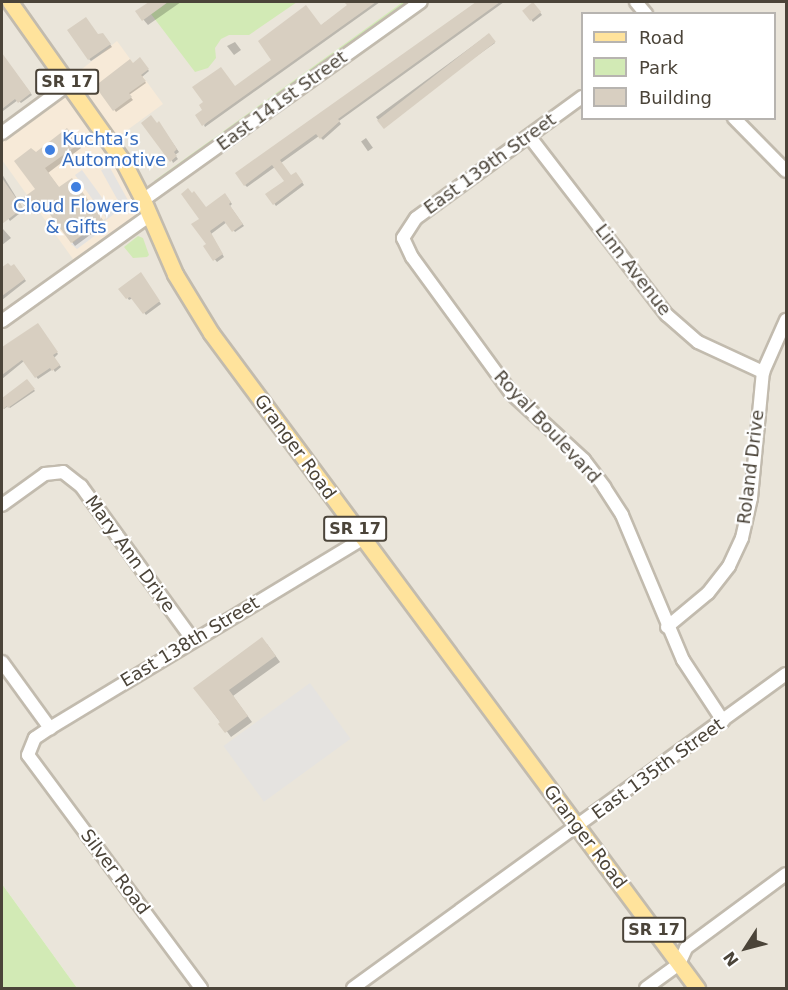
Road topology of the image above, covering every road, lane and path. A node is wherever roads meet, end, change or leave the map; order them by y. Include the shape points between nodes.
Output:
1 (10, 2) edge
2 (421, 2) edge
3 (69, 84) junction
4 (581, 98) edge
5 (736, 120) edge
6 (2, 133) edge
7 (530, 136) junction
8 (786, 171) edge
9 (143, 200) junction
10 (150, 215) junction
11 (404, 238) joint
12 (786, 320) edge
13 (2, 321) edge
14 (763, 372) junction
15 (2, 505) edge
16 (362, 539) junction
17 (668, 627) junction
18 (193, 640) junction
19 (2, 662) edge
20 (786, 674) edge
21 (723, 721) junction
22 (50, 728) junction
23 (28, 755) joint
24 (578, 827) junction
25 (786, 874) edge
26 (679, 964) junction
27 (201, 988) edge
28 (353, 988) edge
29 (646, 988) edge
30 (697, 988) edge

1 - 3 main road, Granger Road / SR 17
2 - 9 street, East 141st Street
3 - 6 street
3 - 9 main road, Granger Road / SR 17 via 110,142
4 - 7 street, East 139th Street
5 - 8 street
7 - 11 street, East 139th Street via 416,218
7 - 14 street, Linn Avenue via 667,315 698,342
9 - 10 main road, Granger Road / SR 17
10 - 13 street
10 - 16 main road, Granger Road / SR 17 via 176,274 204,322
11 - 17 street, Royal Boulevard via 412,257 511,393 584,460 604,487 622,515
12 - 14 street, Roland Drive
14 - 17 street, Roland Drive via 751,498 742,538 729,566 708,593
15 - 18 street, Mary Ann Drive via 45,474 63,472 81,486
16 - 18 street, East 138th Street
16 - 24 main road, Granger Road / SR 17
17 - 21 street, Royal Boulevard via 683,660
18 - 22 street, East 138th Street
19 - 22 street
20 - 21 street, East 135th Street
21 - 24 street, East 135th Street
22 - 23 street, East 138th Street via 35,738
23 - 27 street, Silver Road
24 - 26 main road, Granger Road / SR 17
24 - 28 street, East 135th Street
25 - 26 street via 686,948
26 - 29 street
26 - 30 main road, Granger Road / SR 17

